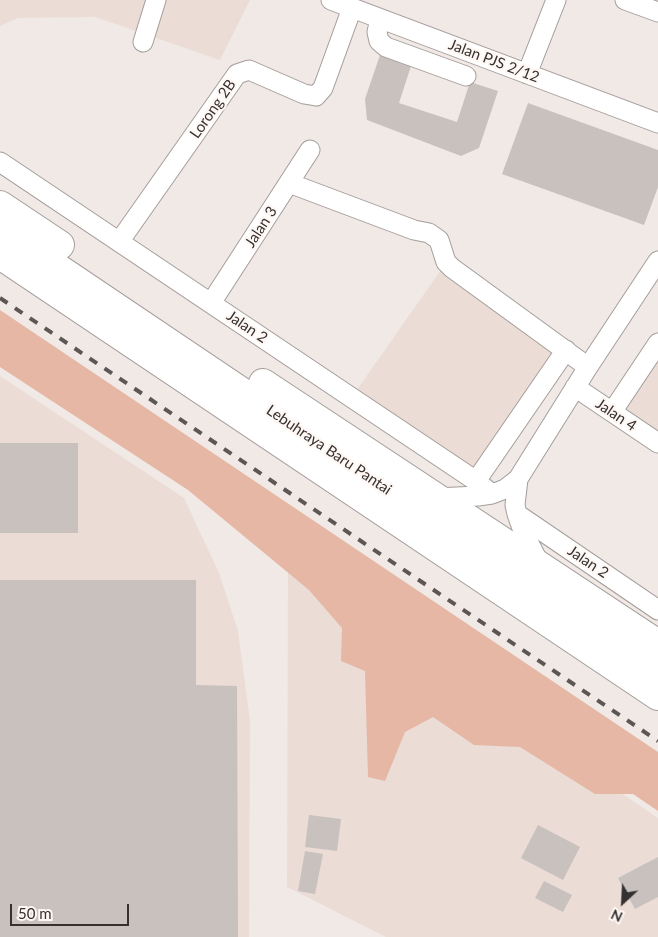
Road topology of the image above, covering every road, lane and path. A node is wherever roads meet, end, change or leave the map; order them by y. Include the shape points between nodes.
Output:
1 (156, 0) edge
2 (331, 0) edge
3 (556, 0) edge
4 (625, 0) edge
5 (352, 8) junction
6 (658, 12) edge
7 (380, 19) junction
8 (142, 42) dead end
9 (527, 74) junction
10 (466, 76) dead end
11 (658, 123) edge
12 (310, 150) dead end
13 (0, 162) edge
14 (289, 182) junction
15 (0, 205) edge
16 (0, 228) edge
17 (120, 242) junction
18 (0, 254) edge
19 (658, 261) edge
20 (211, 303) junction
21 (658, 343) edge
22 (566, 350) junction
23 (588, 367) junction
24 (575, 387) junction
25 (612, 412) junction
26 (658, 443) edge
27 (518, 479) junction
28 (476, 481) junction
29 (492, 494) junction
30 (435, 498) junction
31 (517, 514) junction
32 (542, 568) junction
33 (658, 610) edge
34 (658, 644) edge
35 (658, 672) edge
36 (658, 696) edge

1 - 8 street
2 - 5 street, Jalan PJS 2/12
3 - 9 street
4 - 6 street
5 - 7 street, Jalan PJS 2/12
5 - 17 street, Lorong 2B via 323,88 316,96 249,70 237,74
7 - 9 street, Jalan PJS 2/12
7 - 10 street via 377,32 379,41 386,47
9 - 11 street, Jalan PJS 2/12
12 - 14 street, Jalan 3
13 - 17 street, Jalan 2
14 - 20 street, Jalan 3
14 - 22 street via 429,233 439,240 446,262 452,268
15 - 30 highway, Lebuhraya Baru Pantai
16 - 35 highway, Lebuhraya Baru Pantai
17 - 20 street, Jalan 2
18 - 36 highway
19 - 23 street
20 - 28 street, Jalan 2
21 - 25 street
22 - 23 street
22 - 28 street
23 - 24 street
24 - 25 street, Jalan 4
24 - 27 street
25 - 26 street, Jalan 4
27 - 29 street
27 - 31 street
28 - 29 street, Jalan 2
29 - 30 street
30 - 32 highway, Lebuhraya Baru Pantai
31 - 32 street
31 - 33 street, Jalan 2
32 - 34 highway, Lebuhraya Baru Pantai

